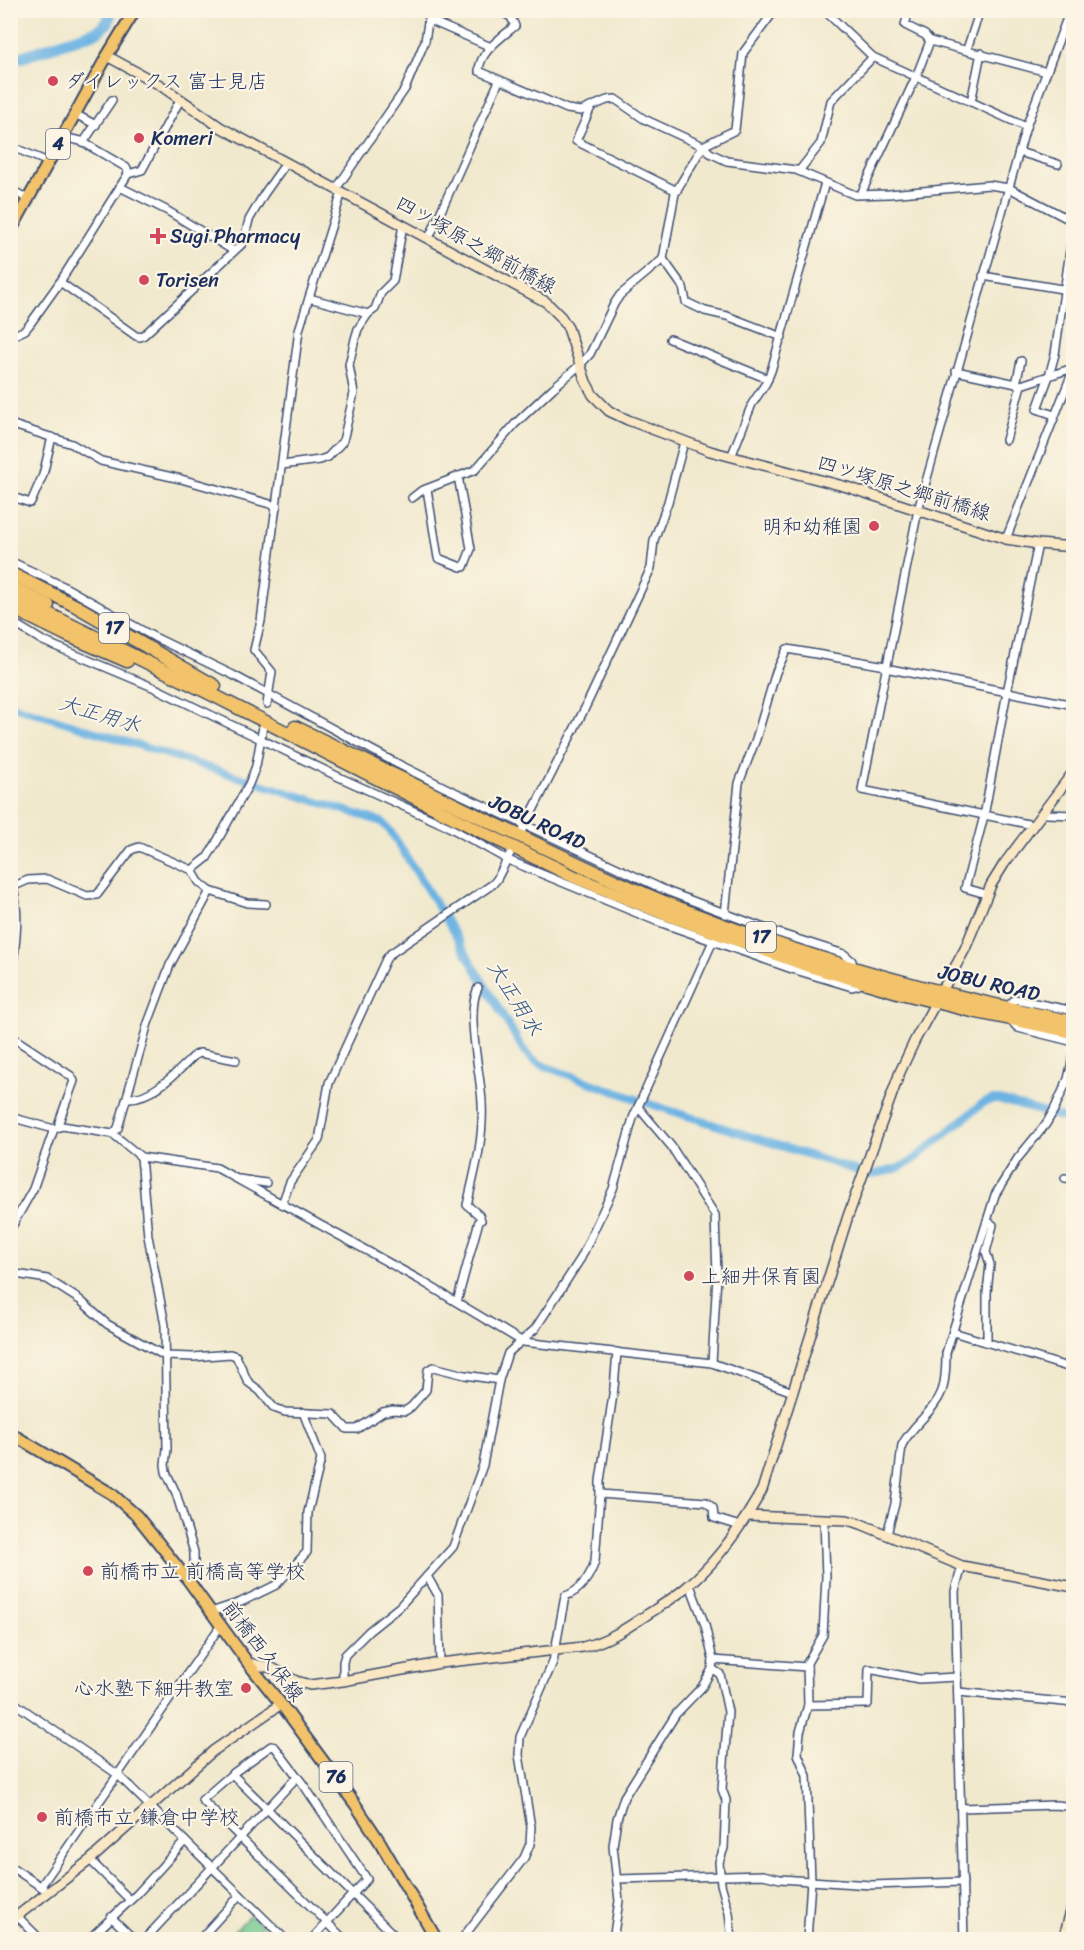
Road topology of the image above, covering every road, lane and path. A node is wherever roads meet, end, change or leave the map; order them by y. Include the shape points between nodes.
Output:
1 (135, 10) edge
2 (430, 10) edge
3 (498, 10) edge
4 (775, 10) edge
5 (824, 10) edge
6 (909, 10) edge
7 (981, 10) edge
8 (1070, 10) edge
9 (429, 20) junction
10 (930, 41) junction
11 (491, 48) junction
12 (967, 50) junction
13 (981, 53) junction
14 (107, 56) junction
15 (873, 57) junction
16 (1047, 72) junction
17 (916, 77) junction
18 (499, 81) junction
19 (112, 100) dead end
20 (180, 100) junction
21 (971, 102) junction
22 (591, 107) junction
23 (75, 114) junction
24 (96, 125) junction
25 (1026, 127) junction
26 (62, 137) junction
27 (83, 142) junction
28 (10, 146) edge
29 (703, 146) junction
30 (1019, 153) junction
31 (48, 162) junction
32 (286, 163) junction
33 (1058, 164) dead end
34 (799, 171) junction
35 (128, 174) junction
36 (825, 183) junction
37 (120, 187) junction
38 (1009, 188) junction
39 (10, 189) edge
40 (339, 191) junction
41 (677, 191) junction
42 (861, 194) junction
43 (28, 199) junction
44 (1074, 222) edge
45 (403, 225) junction
46 (10, 232) edge
47 (429, 238) junction
48 (234, 251) junction
49 (663, 259) junction
50 (983, 276) junction
51 (60, 282) junction
52 (1065, 290) junction
53 (1074, 291) edge
54 (309, 298) junction
55 (368, 314) junction
56 (10, 336) edge
57 (782, 336) junction
58 (670, 339) dead end
59 (10, 353) edge
60 (1021, 361) dead end
61 (10, 364) edge
62 (580, 365) junction
63 (1073, 368) edge
64 (956, 371) junction
65 (1049, 376) junction
66 (768, 379) junction
67 (1019, 385) junction
68 (1054, 415) junction
69 (10, 424) edge
70 (52, 437) junction
71 (1006, 440) dead end
72 (684, 442) junction
73 (731, 457) junction
74 (282, 465) junction
75 (458, 476) junction
76 (427, 489) junction
77 (10, 496) edge
78 (412, 498) dead end
79 (277, 506) junction
80 (918, 510) junction
81 (1006, 539) junction
82 (1038, 544) junction
83 (1074, 547) edge
84 (10, 561) edge
85 (10, 573) edge
86 (10, 586) edge
87 (10, 595) edge
88 (10, 607) edge
89 (10, 621) edge
90 (886, 667) junction
91 (212, 689) junction
92 (1007, 692) junction
93 (268, 694) junction
94 (267, 704) dead end
95 (1074, 705) edge
96 (263, 726) dead end
97 (260, 740) junction
98 (1074, 771) edge
99 (1043, 812) junction
100 (1074, 815) edge
101 (984, 816) junction
102 (1032, 826) junction
103 (524, 829) junction
104 (512, 850) dead end
105 (508, 860) junction
106 (192, 870) junction
107 (12, 888) edge
108 (210, 891) junction
109 (986, 894) junction
110 (266, 904) dead end
111 (725, 914) junction
112 (713, 941) junction
113 (853, 968) junction
114 (10, 980) edge
115 (861, 981) junction
116 (478, 988) dead end
117 (939, 997) junction
118 (1007, 1007) junction
119 (1074, 1011) edge
120 (1013, 1019) junction
121 (1074, 1022) edge
122 (1074, 1032) edge
123 (10, 1034) edge
124 (1074, 1042) edge
125 (1074, 1053) edge
126 (236, 1060) dead end
127 (127, 1098) junction
128 (639, 1105) junction
129 (10, 1117) edge
130 (57, 1128) junction
131 (113, 1134) junction
132 (141, 1156) junction
133 (1065, 1178) dead end
134 (236, 1179) junction
135 (1074, 1179) edge
136 (266, 1183) dead end
137 (282, 1204) junction
138 (987, 1221) junction
139 (10, 1230) edge
140 (10, 1273) edge
141 (457, 1302) junction
142 (953, 1332) junction
143 (523, 1342) junction
144 (987, 1342) junction
145 (617, 1352) junction
146 (165, 1356) junction
147 (712, 1363) junction
148 (1074, 1369) edge
149 (499, 1380) junction
150 (793, 1392) junction
151 (303, 1412) junction
152 (10, 1433) edge
153 (600, 1494) junction
154 (748, 1516) junction
155 (824, 1520) junction
156 (740, 1526) junction
157 (887, 1534) junction
158 (962, 1566) junction
159 (428, 1576) junction
160 (188, 1580) junction
161 (690, 1585) junction
162 (1074, 1587) edge
163 (211, 1612) junction
164 (221, 1624) junction
165 (555, 1650) junction
166 (713, 1660) junction
167 (440, 1663) junction
168 (248, 1664) junction
169 (807, 1667) junction
170 (712, 1669) junction
171 (957, 1677) junction
172 (342, 1681) junction
173 (958, 1692) junction
174 (10, 1700) edge
175 (1074, 1703) edge
176 (281, 1704) junction
177 (808, 1705) junction
178 (117, 1774) junction
179 (232, 1774) junction
180 (297, 1777) junction
181 (150, 1806) junction
182 (1074, 1807) edge
183 (961, 1808) junction
184 (267, 1809) junction
185 (240, 1837) junction
186 (185, 1841) junction
187 (90, 1860) junction
188 (10, 1866) edge
189 (212, 1867) junction
190 (721, 1876) junction
191 (617, 1879) junction
192 (811, 1881) junction
193 (963, 1882) junction
194 (44, 1889) junction
195 (353, 1894) junction
196 (240, 1895) junction
197 (130, 1900) junction
198 (1074, 1900) edge
199 (111, 1917) junction
200 (14, 1919) edge
201 (327, 1922) junction
202 (41, 1940) edge
203 (88, 1940) edge
204 (135, 1940) edge
205 (144, 1940) edge
206 (199, 1940) edge
207 (286, 1940) edge
208 (311, 1940) edge
209 (345, 1940) edge
210 (399, 1940) edge
211 (437, 1940) edge
212 (461, 1940) edge
213 (613, 1940) edge
214 (732, 1940) edge
215 (807, 1940) edge
216 (964, 1940) edge
217 (1063, 1940) edge

1 - 14 main road, 4
2 - 9 street
3 - 11 street via 511,18 515,26
4 - 29 street via 743,53 735,130
5 - 15 street
6 - 10 street via 905,25
7 - 12 street
8 - 16 street
9 - 11 street
9 - 40 street via 425,41 405,88
10 - 12 street
10 - 17 street
11 - 18 street via 479,71
12 - 13 street
13 - 16 street
13 - 21 street
14 - 20 street, 四ツ塚原之郷前橋線
14 - 23 main road, 4
15 - 17 street
15 - 34 street via 831,101 821,143
16 - 25 street
17 - 21 street
17 - 42 street
18 - 22 street via 574,111
18 - 47 street
19 - 24 street
20 - 32 street, 四ツ塚原之郷前橋線
20 - 35 street via 142,170
21 - 25 street
22 - 29 street via 615,99 644,118
22 - 41 street via 576,141
23 - 24 street
23 - 26 main road, 4
24 - 27 street
25 - 30 street
26 - 27 street
26 - 31 main road, 4
27 - 35 street via 127,168
28 - 31 street
29 - 34 street via 727,161
29 - 41 street
30 - 33 street
30 - 38 street
31 - 43 main road, 4
32 - 40 street, 四ツ塚原之郷前橋線
32 - 48 street via 249,220 243,243
34 - 36 street
35 - 37 street
36 - 42 street
36 - 57 street
37 - 48 street
37 - 51 street
38 - 42 street via 989,185
38 - 44 street
38 - 50 street
39 - 43 street
40 - 45 street, 四ツ塚原之郷前橋線
40 - 54 street
41 - 49 street
43 - 46 main road, 4
44 - 52 street
45 - 47 street, 四ツ塚原之郷前橋線
45 - 55 street via 393,281
47 - 62 street, 四ツ塚原之郷前橋線 via 553,308 572,337
48 - 51 street via 140,337
49 - 57 street via 683,287 686,302
49 - 62 street via 620,295 590,354
50 - 52 street
50 - 64 street
51 - 56 street via 25,330
52 - 53 street
52 - 65 street
54 - 55 street
54 - 74 street via 299,330
55 - 74 street via 358,329 349,365 354,393 343,441 328,457
57 - 66 street
58 - 66 street
59 - 61 street
60 - 67 street
62 - 72 street, 四ツ塚原之郷前橋線 via 593,395 609,411
62 - 75 street via 515,424 475,470
63 - 65 street
63 - 68 street
64 - 67 street
64 - 80 street
65 - 67 street
65 - 68 street via 1036,409
66 - 73 street via 752,404
67 - 71 street
68 - 81 street
69 - 70 street
70 - 77 street via 43,475 30,503
70 - 79 street via 101,461
72 - 73 street, 四ツ塚原之郷前橋線
72 - 103 street via 654,540 651,568
73 - 80 street, 四ツ塚原之郷前橋線 via 827,481
74 - 79 street
75 - 76 street
75 - 76 street via 471,549 464,567 438,558
76 - 78 street
79 - 93 street via 254,650 272,672
80 - 81 street, 四ツ塚原之郷前橋線
80 - 90 street
81 - 82 street, 四ツ塚原之郷前橋線
82 - 83 street, 四ツ塚原之郷前橋線
82 - 92 street
84 - 93 street
85 - 91 highway, 17 via 76,606
86 - 91 highway, JOBU ROAD / 17
87 - 91 highway, 17
88 - 91 highway, 17 via 67,635
89 - 97 street
90 - 92 street
90 - 101 street via 862,790
90 - 111 street via 787,649 739,783
91 - 113 highway, JOBU ROAD / 17 via 664,902
91 - 115 highway, JOBU ROAD / 17 via 577,878 743,943
92 - 95 street
92 - 101 street
93 - 94 street
93 - 103 street
96 - 97 street
97 - 105 street via 450,827
97 - 106 street via 249,784 207,858
98 - 99 street
99 - 100 street
99 - 102 street
101 - 102 street
101 - 109 street via 965,888
102 - 109 street
103 - 111 street
104 - 105 street
105 - 112 street
105 - 137 street via 493,884 386,959 329,1083 319,1140 290,1182
106 - 107 street via 140,847 131,850 97,895 87,896 47,879 28,880
106 - 108 street
107 - 114 street via 16,940
108 - 110 street via 248,903
108 - 127 street via 170,965 148,1023
109 - 117 street via 965,949
111 - 113 street via 844,954
112 - 115 street via 840,984 852,987
112 - 128 street
113 - 117 highway, JOBU ROAD / 17
115 - 117 highway, JOBU ROAD / 17
116 - 141 street via 473,1020 482,1104 481,1139 467,1205 481,1220
117 - 118 highway, JOBU ROAD / 17
117 - 120 highway, JOBU ROAD / 17
117 - 150 street via 900,1072 861,1179
118 - 119 street via 1015,999
118 - 121 highway, JOBU ROAD / 17
120 - 122 highway, JOBU ROAD / 17
120 - 124 street via 1018,1028
123 - 130 street via 74,1081
125 - 138 street via 1054,1110 995,1195
126 - 127 street via 200,1053 167,1081
127 - 131 street
128 - 143 street via 613,1189 585,1249
128 - 147 street via 671,1146 715,1215 717,1276
129 - 130 street
130 - 131 street
130 - 139 street via 33,1189
131 - 132 street
132 - 134 street via 217,1168
132 - 146 street via 147,1236 165,1325
133 - 135 street
134 - 136 street
134 - 137 street
137 - 141 street
138 - 142 street
138 - 144 street via 993,1225 986,1252 990,1264
140 - 146 street via 47,1279 107,1324
141 - 143 street
142 - 144 street
142 - 157 street via 946,1353 942,1391 902,1445
143 - 145 street
143 - 149 street via 508,1353
144 - 148 street
145 - 147 street
145 - 153 street
146 - 151 street via 236,1356 248,1382 274,1408
146 - 160 street via 165,1464 194,1552
147 - 150 street
149 - 151 street via 433,1367 428,1370 426,1390 411,1407 382,1412 357,1430 347,1429 333,1414
149 - 159 street via 483,1465 453,1547
150 - 154 street via 762,1490
151 - 163 street via 321,1459 308,1512 307,1552 276,1586
152 - 160 main road, 前橋西久保線 / 76 via 112,1494 137,1516
153 - 156 street via 706,1502 713,1508 714,1518
153 - 165 street via 595,1561 576,1591 565,1596
154 - 155 street
154 - 156 street
155 - 157 street via 848,1520
155 - 169 street via 823,1635
156 - 161 street
157 - 158 street
158 - 162 street
158 - 171 street via 955,1591
159 - 167 street via 438,1595
159 - 172 street via 345,1655
160 - 163 main road, 前橋西久保線 / 76
161 - 165 street via 618,1634 590,1646
161 - 166 street
163 - 164 main road, 前橋西久保線 / 76
164 - 168 main road, 前橋西久保線 / 76
164 - 178 street
165 - 167 street
165 - 212 street via 520,1737 530,1844 524,1858
166 - 169 street
166 - 170 street
167 - 172 street
168 - 172 street via 272,1668 310,1684
168 - 176 main road, 前橋西久保線 / 76
169 - 177 street
170 - 190 street via 720,1674 728,1712
170 - 191 street via 676,1714 624,1797 613,1846
171 - 173 street
171 - 177 street via 920,1679 869,1669 868,1704
173 - 175 street
173 - 183 street
174 - 178 street
176 - 181 street via 213,1751
176 - 211 main road, 前橋西久保線 / 76 via 356,1804
177 - 192 street via 798,1754 807,1776
178 - 181 street
178 - 194 street
179 - 180 street via 271,1746
179 - 184 street
179 - 185 street via 202,1800
180 - 184 street
180 - 195 street via 367,1879
181 - 186 street
181 - 187 street
182 - 183 street
183 - 193 street
184 - 185 street
184 - 195 street
185 - 189 street
185 - 201 street
186 - 189 street
186 - 197 street
187 - 194 street
187 - 197 street
188 - 194 street
189 - 196 street
189 - 205 street
190 - 191 street
190 - 192 street via 763,1875
190 - 214 street
191 - 213 street via 619,1901
192 - 193 street via 871,1885
192 - 215 street
193 - 216 street
194 - 200 street
195 - 201 street
195 - 210 street
196 - 206 street
196 - 207 street
197 - 199 street
198 - 217 street
199 - 203 street
199 - 204 street
200 - 202 street
201 - 208 street
201 - 209 street

